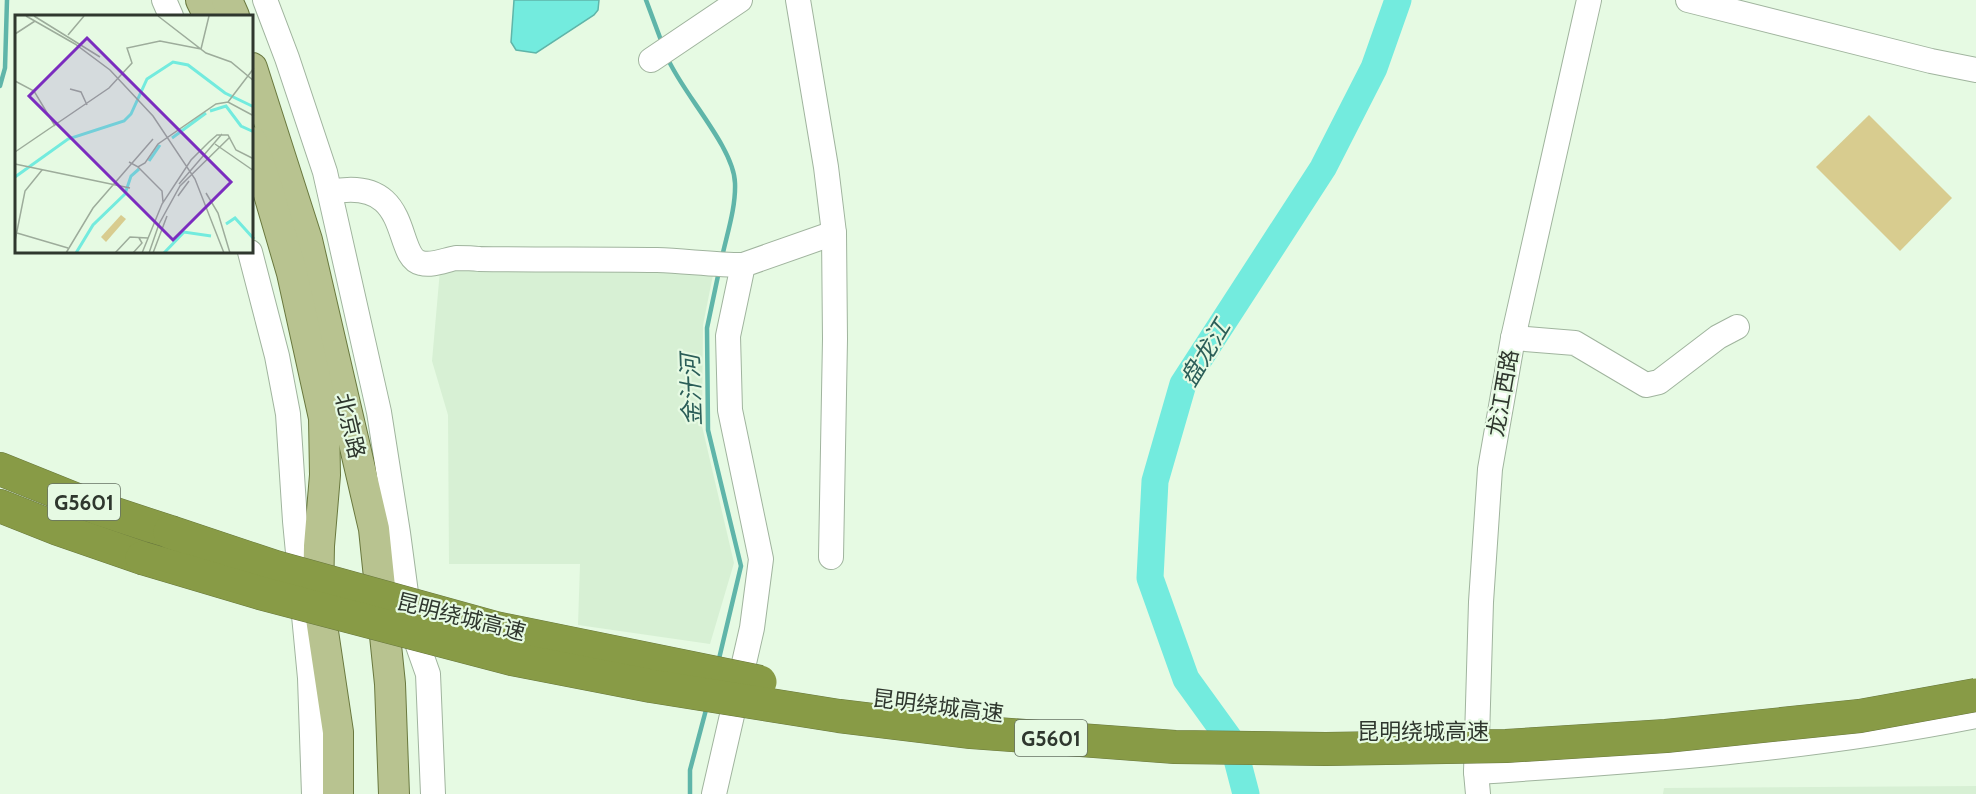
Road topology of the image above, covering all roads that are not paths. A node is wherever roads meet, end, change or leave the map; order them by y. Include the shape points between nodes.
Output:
1 (164, 0) edge
2 (201, 0) edge
3 (227, 0) edge
4 (265, 0) edge
5 (740, 0) edge
6 (798, 0) edge
7 (1589, 0) edge
8 (1688, 0) edge
9 (171, 15) edge
10 (208, 15) edge
11 (234, 15) edge
12 (651, 60) dead end
13 (1976, 70) edge
14 (254, 74) edge
15 (254, 148) edge
16 (330, 192) junction
17 (834, 232) junction
18 (251, 254) edge
19 (743, 265) junction
20 (1737, 327) dead end
21 (1513, 338) junction
22 (0, 456) edge
23 (0, 469) edge
24 (61, 493) junction
25 (0, 506) edge
26 (0, 530) edge
27 (135, 556) junction
28 (831, 557) dead end
29 (1976, 676) edge
30 (1976, 695) edge
31 (1976, 716) edge
32 (1477, 783) edge
33 (314, 794) edge
34 (338, 794) edge
35 (394, 794) edge
36 (434, 794) edge
37 (714, 794) edge

1 - 9 street
2 - 10 main road
3 - 11 main road
4 - 16 street
5 - 12 street
6 - 17 street
7 - 21 street, 龙江西路
8 - 13 street via 1930,62
14 - 35 main road, 北京路 via 307,240 374,529 390,684
15 - 34 main road, 北京路 via 292,273 324,418 318,598 338,732
16 - 19 street via 346,189 378,196 400,225 412,259 419,263 458,258
16 - 36 street via 379,412 410,623 429,674
17 - 19 street
17 - 28 street
18 - 33 street via 288,414 310,678
19 - 37 street via 728,336 730,410 761,559 752,628
20 - 21 street via 1659,382 1646,385 1575,343
21 - 32 street, 龙江西路 via 1490,469 1481,602
22 - 24 highway
23 - 24 highway, 昆明绕城高速 / G5601
24 - 29 highway, 昆明绕城高速 / G5601, bridge via 275,567 495,628 764,683 987,714 1175,729 1405,733 1593,730
25 - 27 highway, 昆明绕城高速 / G5601
26 - 27 highway
27 - 30 highway, 昆明绕城高速 / G5601, bridge via 512,659 839,716 971,732 1187,747 1506,746 1666,736 1860,716
31 - 32 street via 1913,729

